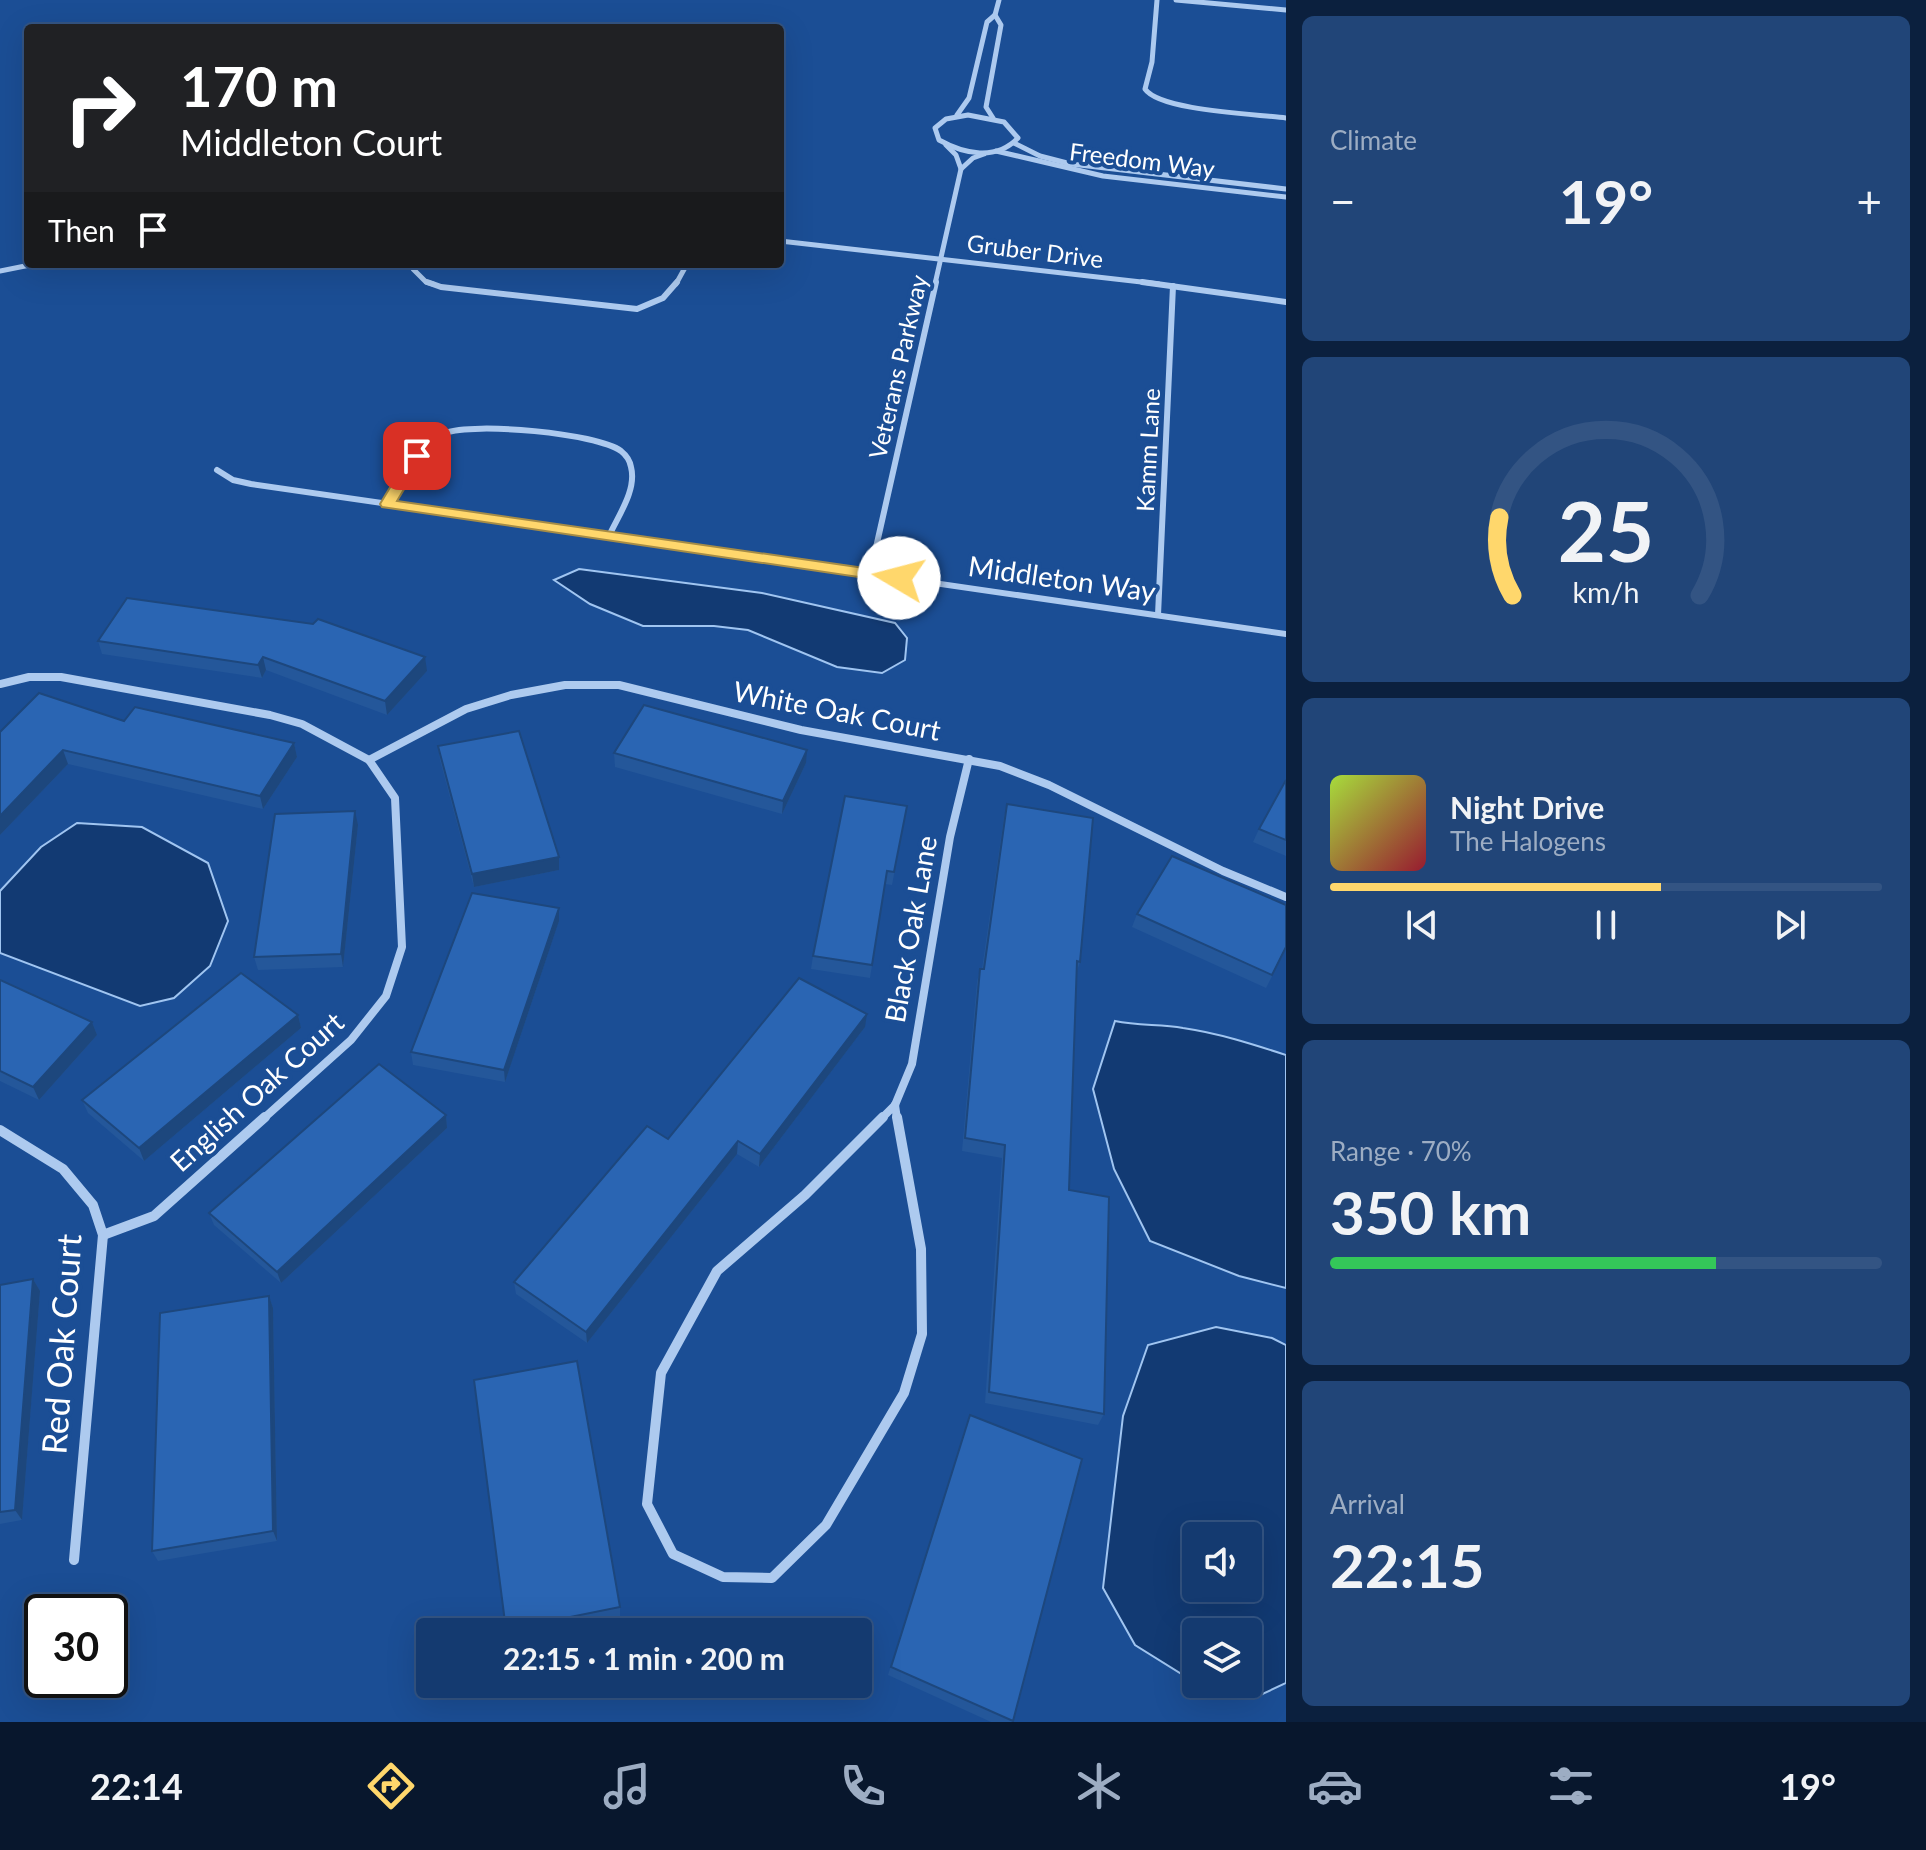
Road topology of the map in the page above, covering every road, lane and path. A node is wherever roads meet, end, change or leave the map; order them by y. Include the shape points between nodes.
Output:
1 (999, 0) edge
2 (1157, 0) edge
3 (1176, 0) edge
4 (1286, 10) edge
5 (995, 15) junction
6 (956, 116) junction
7 (993, 118) junction
8 (1286, 118) edge
9 (1014, 143) junction
10 (946, 145) junction
11 (994, 151) junction
12 (961, 169) junction
13 (1286, 189) edge
14 (1286, 197) edge
15 (784, 241) edge
16 (943, 260) junction
17 (24, 267) edge
18 (685, 268) edge
19 (413, 269) dead end
20 (0, 271) edge
21 (1173, 286) junction
22 (1286, 302) edge
23 (217, 470) dead end
24 (388, 504) junction
25 (609, 536) junction
26 (870, 574) junction
27 (1158, 615) junction
28 (1286, 634) edge
29 (0, 684) edge
30 (969, 759) junction
31 (369, 760) junction
32 (1286, 897) edge
33 (895, 1105) junction
34 (0, 1130) edge
35 (103, 1235) junction
36 (74, 1560) dead end

1 - 5 street
2 - 8 street via 1148,94 1173,104
3 - 4 street
5 - 6 street via 987,22 969,98
5 - 7 street via 1001,25 986,107
6 - 7 street
6 - 10 street via 935,128
7 - 9 street via 1013,128 1018,138
9 - 11 street
9 - 13 street, Freedom Way via 1071,164
10 - 11 street, Freedom Way
10 - 12 street
11 - 12 street
11 - 14 street, Freedom Way via 1101,177
12 - 16 street, Veterans Parkway
15 - 16 street, Gruber Drive
16 - 21 street, Gruber Drive
16 - 26 street, Veterans Parkway
17 - 20 street
18 - 19 street via 674,290 637,309 441,287
21 - 22 street, Gruber Drive
21 - 27 street, Kamm Lane
23 - 24 street, Middleton Way via 251,484
24 - 25 street, Middleton Way
24 - 25 street via 417,456 444,433 487,427 580,439 621,451 631,464 632,481
25 - 26 street, Middleton Way
26 - 27 street, Middleton Way
27 - 28 street, Middleton Way
29 - 31 street, English Oak Court via 61,677 270,715 302,724
30 - 31 street, White Oak Court via 801,730 619,685 565,685 466,709
30 - 32 street, White Oak Court via 1049,785
30 - 33 street, Black Oak Lane via 950,837 912,1064
31 - 35 street, English Oak Court via 395,798 402,947 386,996 351,1040 154,1216
33 - 33 street, Black Oak Lane via 805,1195 717,1271 661,1373 647,1504 673,1554 723,1577 772,1578 826,1525 904,1393 922,1334 921,1249
34 - 35 street, Red Oak Court via 63,1169 93,1205
35 - 36 street, Red Oak Court

